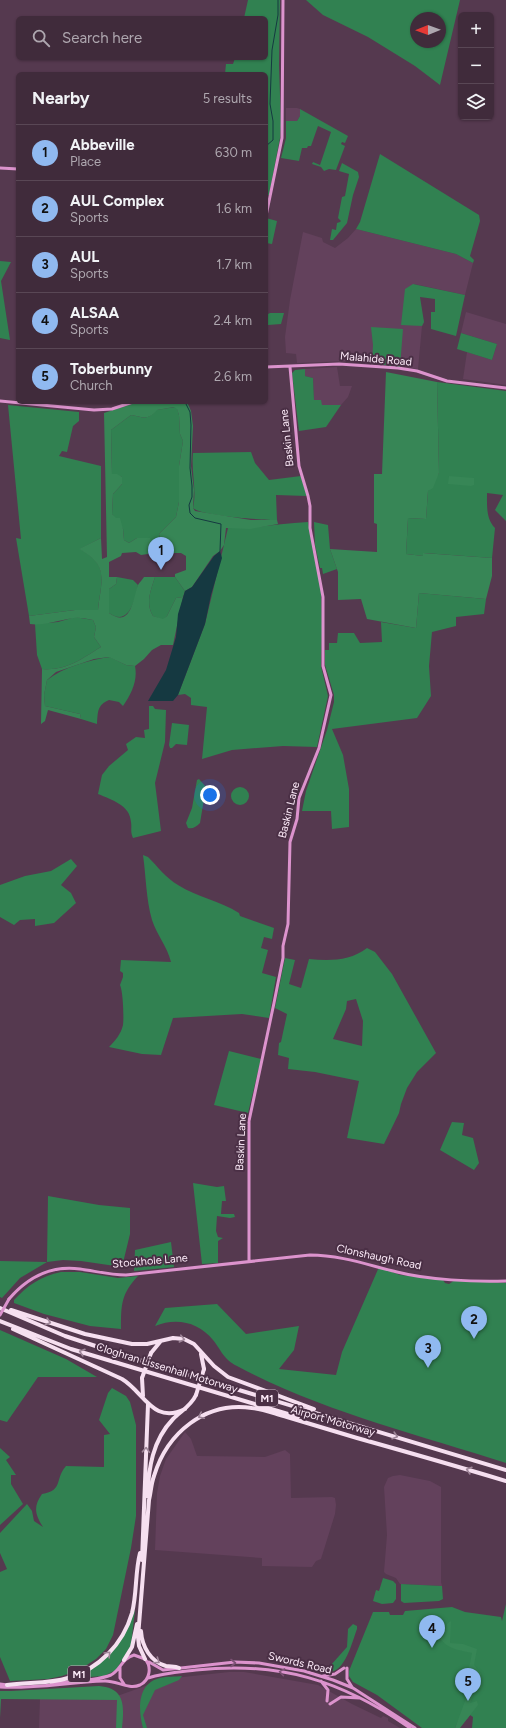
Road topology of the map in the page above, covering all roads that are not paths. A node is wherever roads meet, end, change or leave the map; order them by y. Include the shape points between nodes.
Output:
1 (283, 0) edge
2 (0, 168) edge
3 (16, 169) edge
4 (268, 206) edge
5 (268, 367) edge
6 (290, 367) junction
7 (506, 388) edge
8 (0, 401) edge
9 (16, 403) edge
10 (31, 404) edge
11 (127, 404) edge
12 (249, 1261) junction
13 (506, 1281) edge
14 (0, 1307) edge
15 (0, 1315) edge
16 (0, 1322) edge
17 (160, 1342) junction
18 (200, 1350) junction
19 (144, 1398) junction
20 (148, 1404) junction
21 (185, 1409) junction
22 (358, 1425) junction
23 (377, 1442) junction
24 (506, 1470) edge
25 (506, 1481) edge
26 (142, 1545) junction
27 (145, 1552) junction
28 (140, 1615) junction
29 (124, 1660) junction
30 (146, 1660) junction
31 (120, 1665) junction
32 (179, 1668) junction
33 (322, 1676) junction
34 (97, 1678) junction
35 (148, 1678) junction
36 (44, 1681) junction
37 (320, 1681) junction
38 (0, 1684) edge
39 (7, 1684) junction
40 (124, 1684) junction
41 (0, 1687) edge
42 (353, 1688) junction
43 (362, 1698) junction
44 (410, 1728) edge
45 (415, 1728) edge

1 - 4 street via 282,138
2 - 3 street
5 - 6 street, Malahide Road
6 - 7 street, Malahide Road via 338,364 402,369 447,381
6 - 12 street, Baskin Lane via 298,466 310,506 310,528 323,597 323,666 331,696 319,748 299,798 297,819 290,842 288,924 249,1121
8 - 9 street
10 - 11 street via 94,410 112,409
12 - 13 street, Clonshaugh Road via 323,1256 368,1263 410,1274 471,1281
12 - 15 street, Stockhole Lane, bridge via 126,1275 61,1268 30,1280 9,1299
14 -> 17 highway via 85,1334 132,1344
14 - 22 highway, Cloghran Lissenhall Motorway / M1 via 72,1338 129,1357
16 - 19 highway, M1 via 132,1384
23 -> 16 highway, Cloghran Lissenhall Motorway / M1 via 71,1349
17 -> 18 highway, M1 via 178,1338 189,1341
17 - 19 highway, M1, bridge via 151,1352 142,1378
18 - 21 highway, bridge via 204,1369 196,1395
18 - 22 highway, M1 via 218,1370 234,1380
19 - 20 highway, M1
20 - 21 highway via 167,1413
26 -> 20 highway, M1
21 - 27 highway, M1 via 165,1427 157,1441 150,1465
22 -> 24 highway, Airport Motorway / M1
25 -> 23 highway, Airport Motorway / M1
23 -> 27 highway, Airport Motorway / M1 via 251,1408 229,1407 211,1411 182,1430 160,1459 152,1486
26 - 29 highway, M1 via 137,1624 132,1647
36 -> 26 highway, M1 via 67,1678 90,1668 108,1655 120,1640 132,1613
27 - 28 highway, Airport Motorway / M1
28 - 30 highway, Airport Motorway / M1 via 138,1642
28 -> 32 highway, M1 via 141,1638 146,1651 157,1662
29 - 30 street via 134,1656
29 - 31 street
30 - 32 street, Swords Road via 163,1670
30 - 35 street via 150,1669
31 - 34 street via 111,1675
31 - 40 street via 119,1674
32 -> 33 street, Swords Road via 218,1663 253,1663
33 - 42 street, Swords Road
33 - 42 street via 335,1674 345,1668 347,1679
34 - 36 street
34 - 39 street via 36,1685
37 -> 35 street, Swords Road via 287,1672 241,1668 216,1668
35 - 40 street via 137,1686
36 - 39 highway, M1
37 - 43 street, Swords Road
37 - 43 street via 327,1688 328,1702 341,1697
38 - 39 street
40 - 41 street via 105,1681 44,1687
42 - 45 street, Swords Road
43 - 44 street, Swords Road

